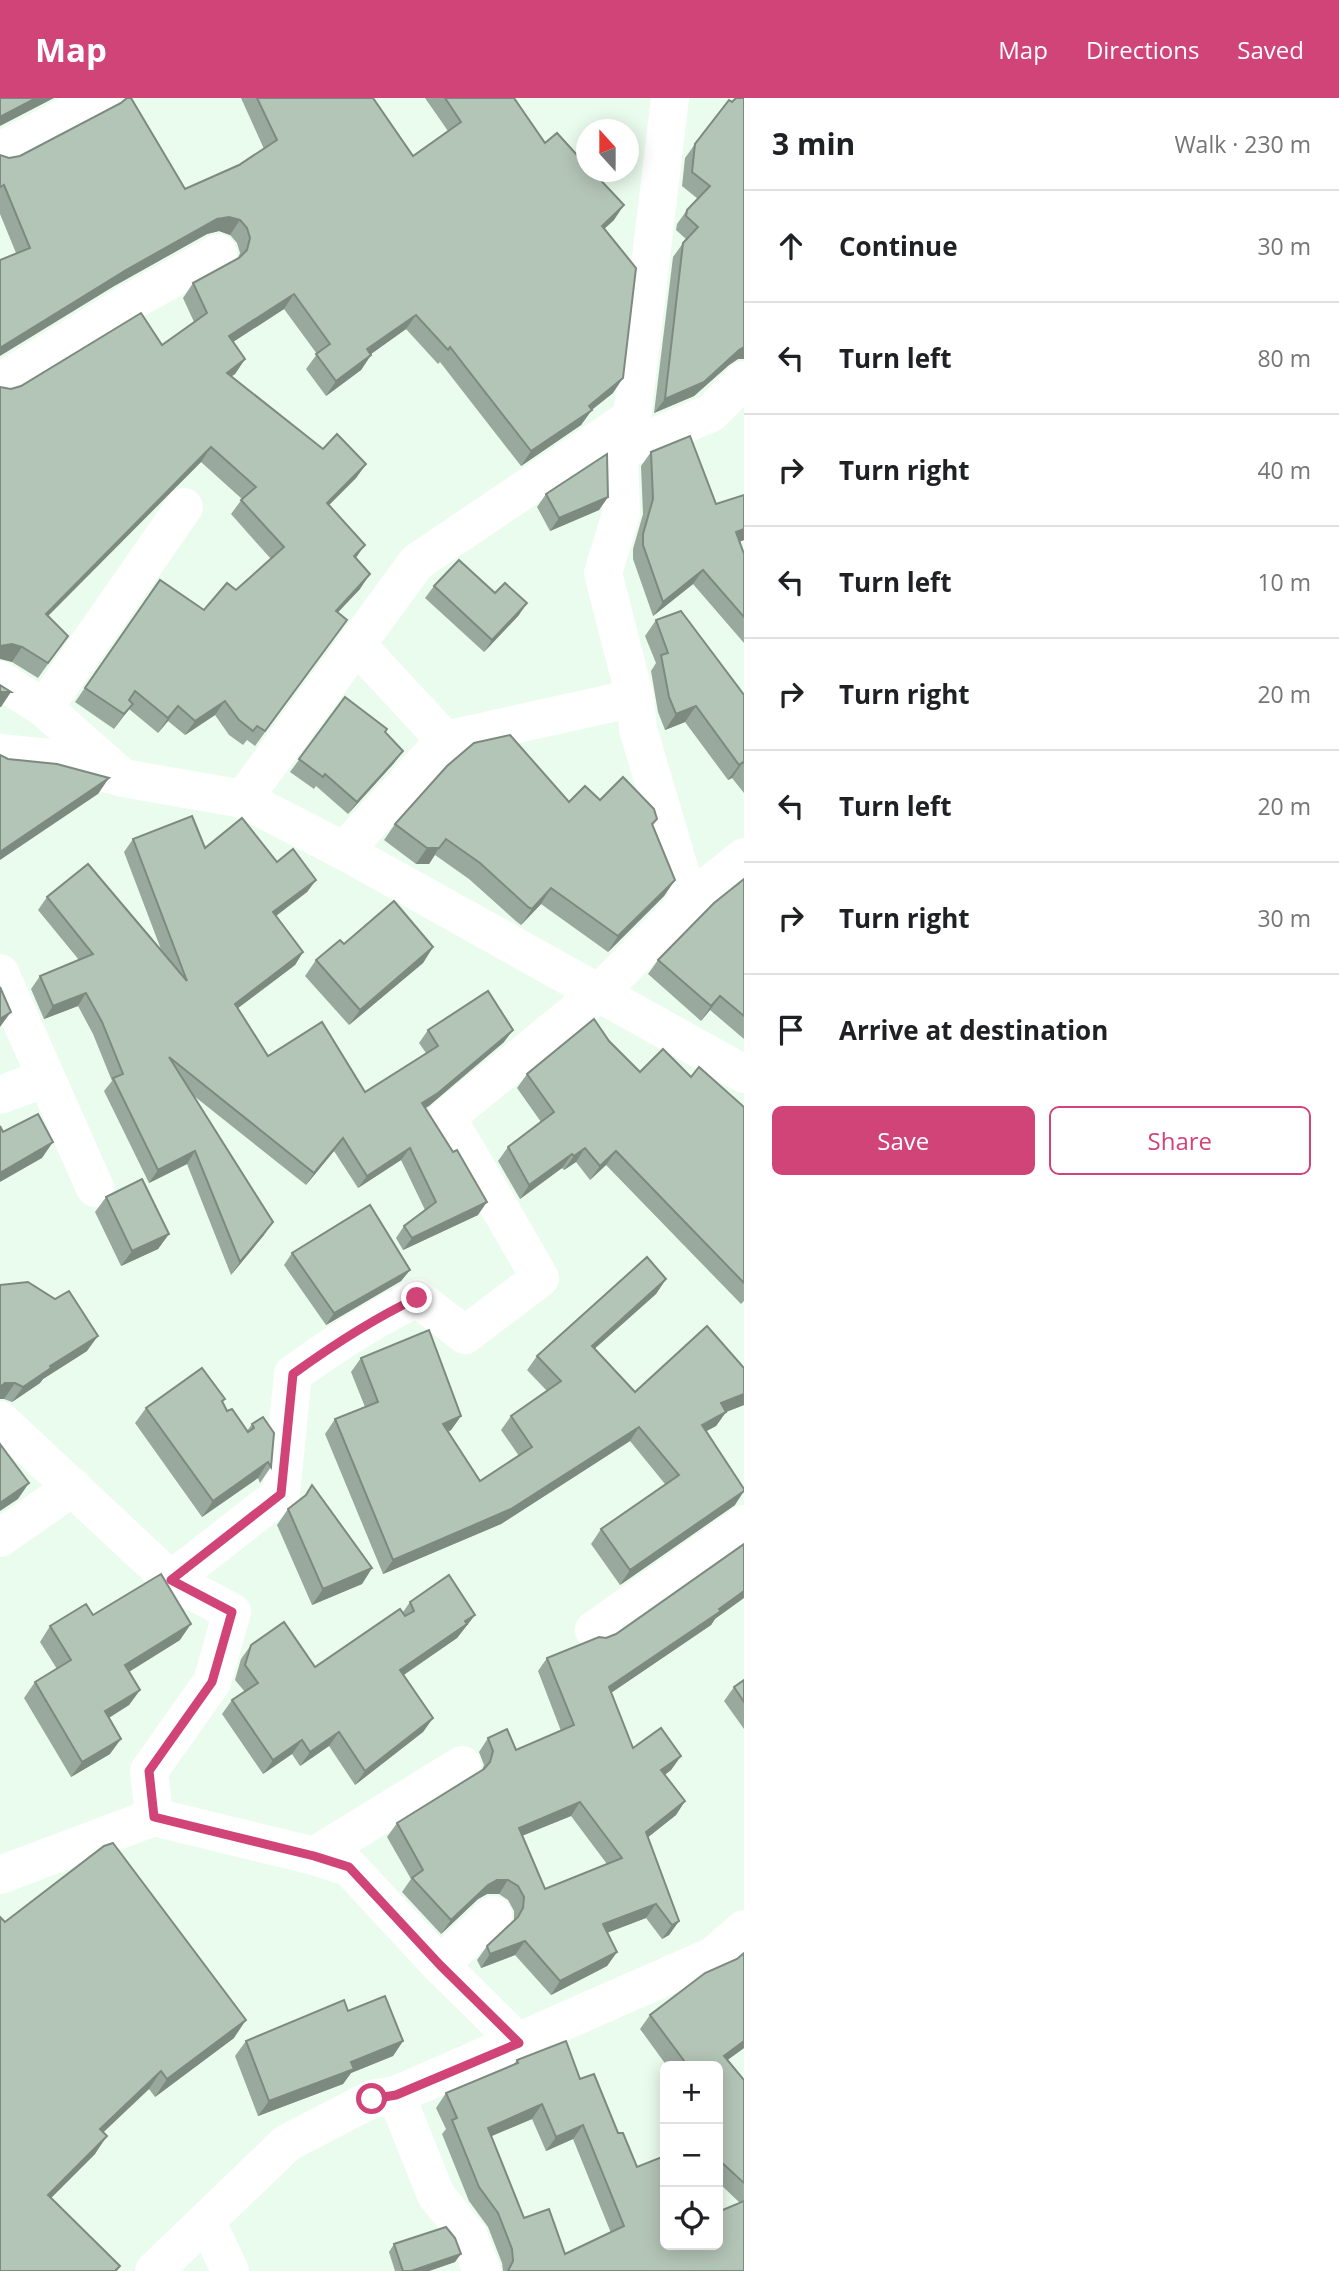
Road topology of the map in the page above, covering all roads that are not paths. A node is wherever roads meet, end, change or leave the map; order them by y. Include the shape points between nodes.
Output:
1 (101, 98) edge
2 (670, 98) edge
3 (0, 151) edge
4 (218, 253) dead end
5 (744, 380) edge
6 (0, 382) edge
7 (625, 435) junction
8 (184, 507) dead end
9 (356, 643) junction
10 (0, 680) edge
11 (635, 698) junction
12 (44, 708) junction
13 (445, 740) junction
14 (0, 753) edge
15 (123, 778) junction
16 (243, 799) junction
17 (344, 851) junction
18 (744, 857) edge
19 (689, 901) junction
20 (0, 973) edge
21 (600, 992) junction
22 (744, 1074) edge
23 (46, 1078) junction
24 (0, 1095) edge
25 (95, 1188) dead end
26 (0, 1420) edge
27 (73, 1487) junction
28 (744, 1524) edge
29 (0, 1538) edge
30 (171, 1580) junction
31 (594, 1630) dead end
32 (462, 1765) dead end
33 (154, 1817) junction
34 (314, 1856) junction
35 (0, 1875) edge
36 (492, 1915) dead end
37 (744, 1929) edge
38 (440, 1965) junction
39 (519, 2043) junction
40 (396, 2095) junction
41 (207, 2222) junction
42 (153, 2271) edge
43 (230, 2271) edge
44 (482, 2271) edge

1 - 3 street
2 - 7 street
4 - 6 street
5 - 7 street via 711,413
7 - 9 street via 417,562
7 - 11 street via 621,514 603,573
8 - 12 street
9 - 13 street
9 - 16 street
10 - 12 street
11 - 13 street
11 - 19 street via 638,729
12 - 15 street
13 - 17 street
14 - 15 street via 50,758
15 - 16 street
16 - 17 street
17 - 21 street
18 - 19 street
19 - 21 street
20 - 23 street
21 - 22 street
21 - 30 street via 447,1117 540,1278 465,1335 417,1298 340,1340 293,1374 281,1494
23 - 24 street
23 - 25 street
26 - 27 street
27 - 29 street
27 - 30 street
28 - 31 street
30 - 33 street via 232,1612 212,1682 149,1771
32 - 34 street
33 - 34 street
33 - 35 street
34 - 38 street via 349,1867
36 - 38 street
37 - 39 street via 713,1956
38 - 39 street
39 - 40 street
40 - 41 street via 372,2099 287,2143
40 - 44 street via 436,2194 468,2235
41 - 42 street
41 - 43 street

